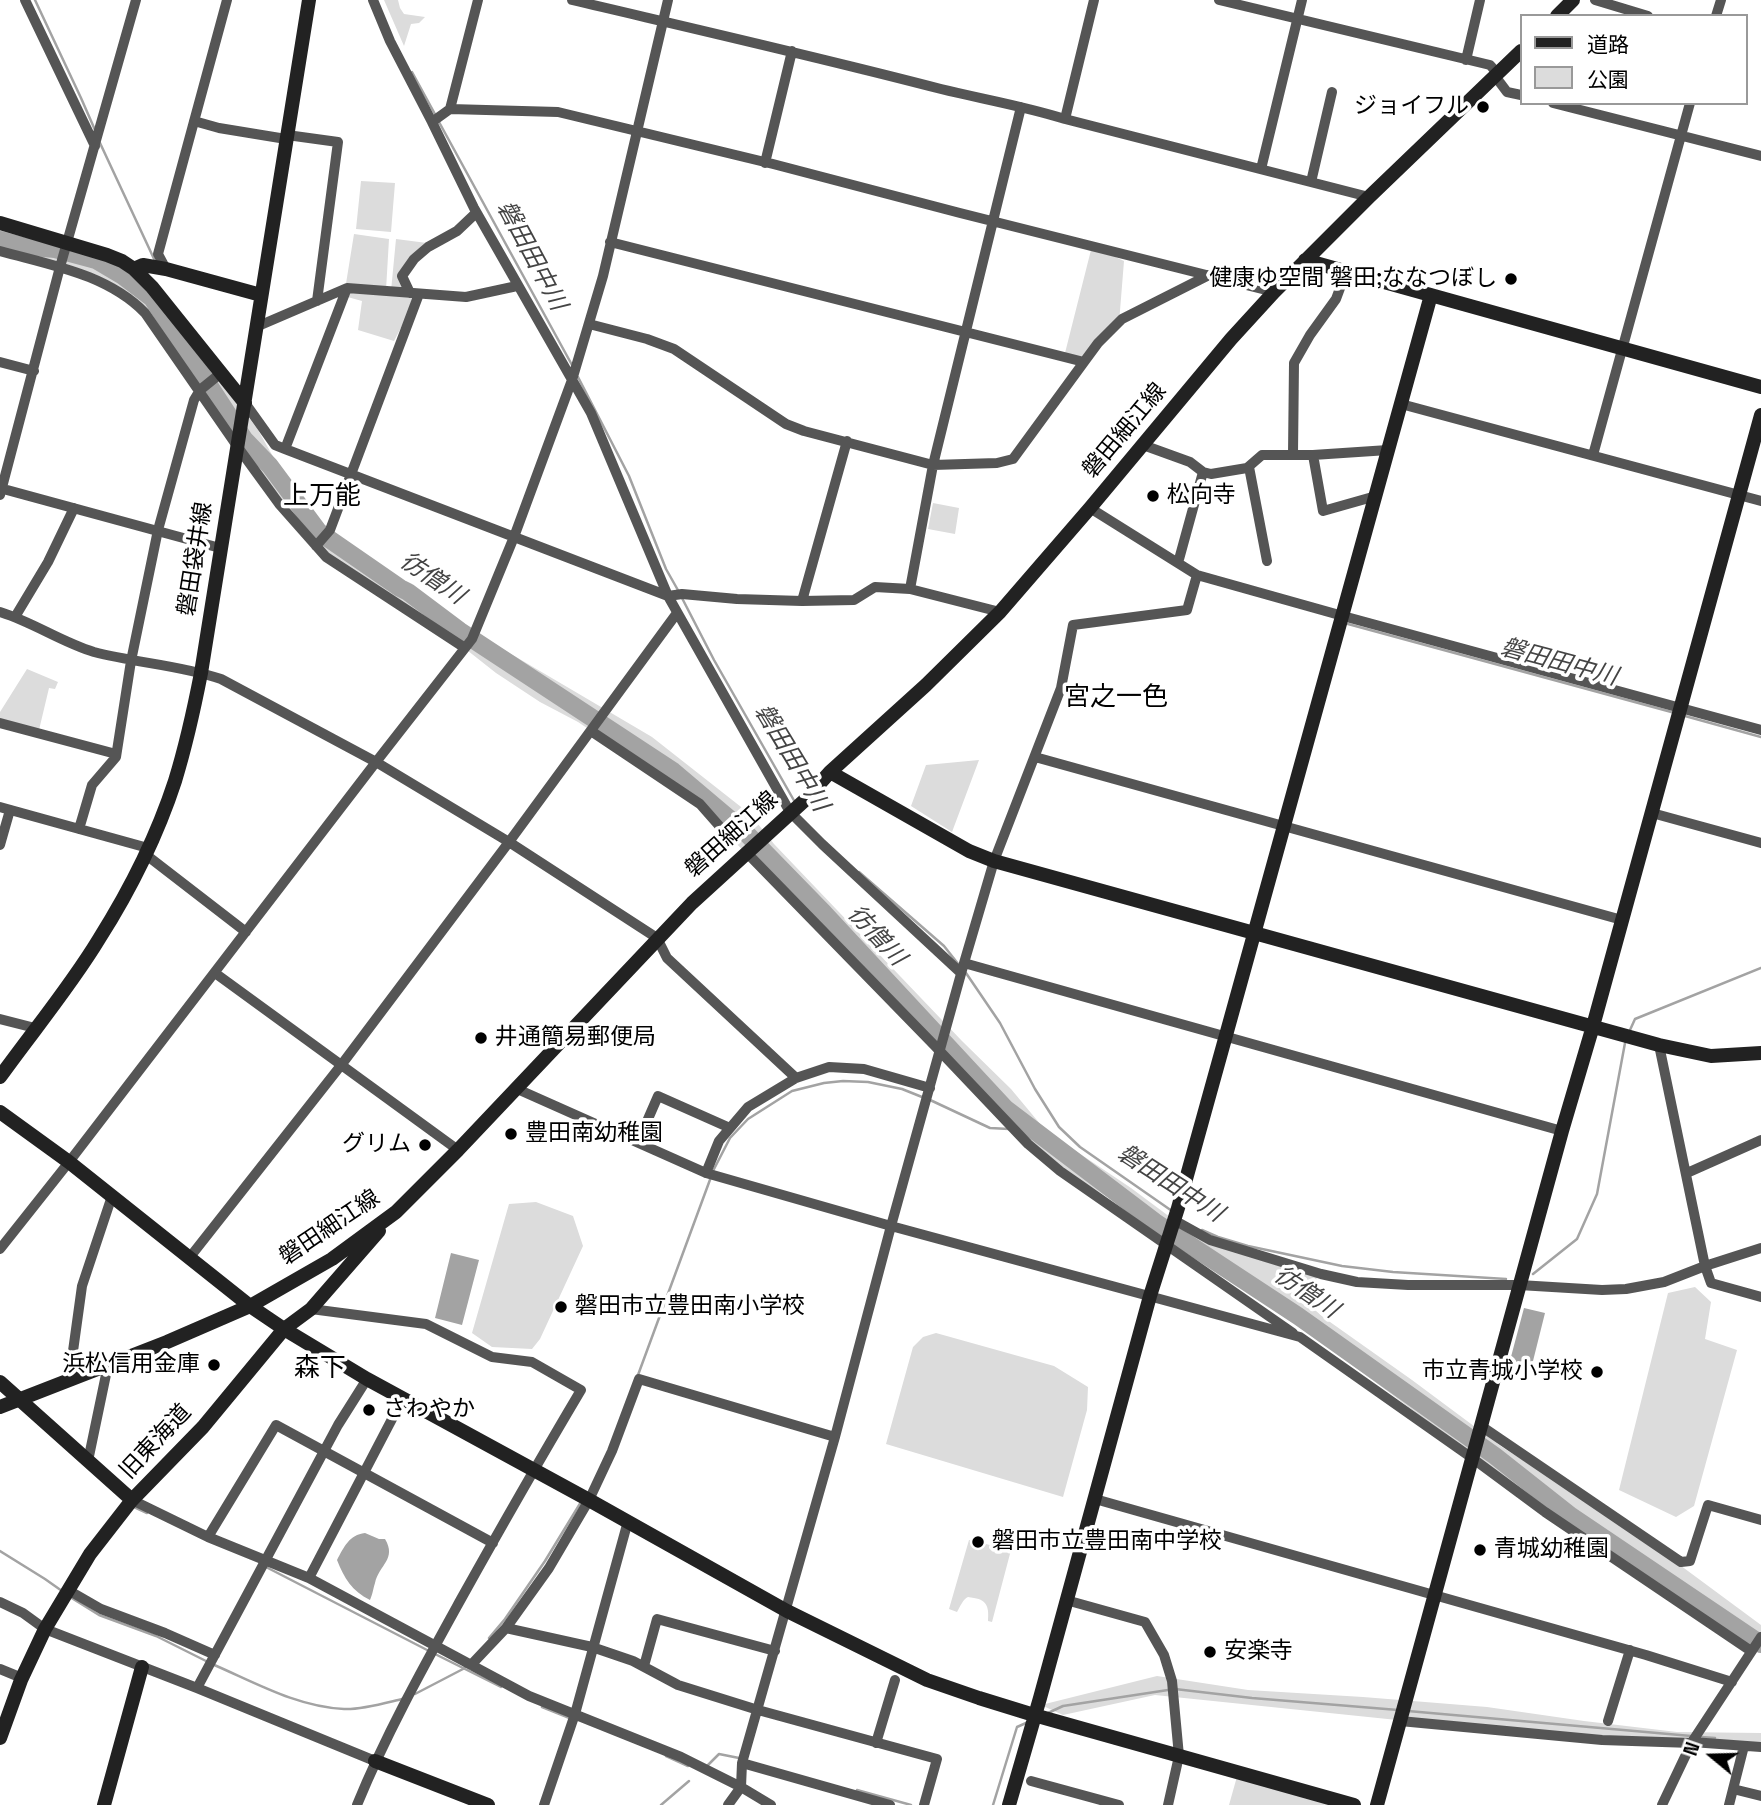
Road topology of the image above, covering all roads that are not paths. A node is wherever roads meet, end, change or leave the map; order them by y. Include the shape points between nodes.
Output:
1 (25, 0) edge
2 (136, 0) edge
3 (227, 0) edge
4 (309, 0) edge
5 (373, 0) edge
6 (478, 0) edge
7 (572, 0) edge
8 (668, 0) edge
9 (1094, 0) edge
10 (1219, 0) edge
11 (1302, 0) edge
12 (1480, 0) edge
13 (1573, 0) edge
14 (1595, 0) edge
15 (1559, 14) edge
16 (1638, 14) edge
17 (1297, 19) junction
18 (663, 22) junction
19 (792, 51) junction
20 (1520, 52) edge
21 (1466, 60) junction
22 (1497, 75) junction
23 (1332, 92) dead end
24 (1520, 95) edge
25 (1689, 105) edge
26 (1579, 106) edge
27 (1021, 107) junction
28 (450, 109) junction
29 (1065, 119) junction
30 (194, 121) junction
31 (432, 122) junction
32 (637, 131) junction
33 (1681, 135) junction
34 (286, 137) junction
35 (95, 146) junction
36 (1761, 156) edge
37 (765, 163) junction
38 (1261, 169) junction
39 (1311, 182) junction
40 (1369, 197) junction
41 (476, 213) junction
42 (993, 222) junction
43 (0, 223) edge
44 (611, 242) junction
45 (68, 243) junction
46 (0, 251) edge
47 (1305, 260) junction
48 (60, 267) junction
49 (134, 269) junction
50 (166, 269) junction
51 (1346, 272) junction
52 (1209, 275) junction
53 (517, 286) junction
54 (348, 288) junction
55 (1274, 292) junction
56 (415, 293) junction
57 (261, 295) junction
58 (1431, 295) junction
59 (317, 301) junction
60 (589, 324) junction
61 (256, 327) junction
62 (965, 331) junction
63 (1622, 348) junction
64 (0, 362) edge
65 (1084, 362) junction
66 (34, 371) junction
67 (220, 373) junction
68 (572, 380) junction
69 (1761, 387) edge
70 (200, 390) junction
71 (1401, 404) junction
72 (244, 409) junction
73 (1761, 415) edge
74 (847, 442) junction
75 (238, 444) junction
76 (1143, 445) junction
77 (285, 449) junction
78 (1388, 450) junction
79 (1293, 454) junction
80 (1313, 455) junction
81 (1593, 455) junction
82 (933, 465) junction
83 (1249, 467) junction
84 (1203, 472) junction
85 (351, 474) junction
86 (1, 491) edge
87 (1739, 495) junction
88 (1376, 496) junction
89 (1761, 501) edge
90 (74, 508) junction
91 (1090, 508) junction
92 (158, 530) junction
93 (514, 537) junction
94 (316, 545) junction
95 (220, 548) junction
96 (1267, 561) dead end
97 (1178, 563) junction
98 (1197, 575) junction
99 (910, 589) junction
100 (668, 596) junction
101 (802, 601) junction
102 (0, 612) edge
103 (1000, 612) junction
104 (677, 613) junction
105 (15, 617) junction
106 (1343, 617) junction
107 (469, 643) junction
108 (131, 661) junction
109 (201, 673) junction
110 (1680, 709) junction
111 (0, 723) edge
112 (1761, 730) edge
113 (591, 731) junction
114 (116, 754) junction
115 (1035, 757) junction
116 (376, 762) junction
117 (831, 772) junction
118 (5, 808) edge
119 (790, 812) junction
120 (1652, 813) junction
121 (1284, 826) junction
122 (79, 829) junction
123 (729, 837) dead end
124 (509, 842) junction
125 (1761, 843) edge
126 (0, 845) edge
127 (147, 851) junction
128 (746, 852) junction
129 (994, 861) junction
130 (1622, 920) junction
131 (246, 932) junction
132 (1254, 932) junction
133 (657, 938) junction
134 (963, 968) junction
135 (215, 973) junction
136 (0, 1019) edge
137 (1593, 1026) junction
138 (35, 1028) junction
139 (1226, 1035) junction
140 (1659, 1045) junction
141 (940, 1051) junction
142 (1761, 1054) edge
143 (342, 1064) junction
144 (0, 1077) edge
145 (796, 1078) junction
146 (515, 1088) junction
147 (929, 1088) junction
148 (0, 1112) edge
149 (730, 1128) junction
150 (1562, 1130) junction
151 (1761, 1140) edge
152 (638, 1142) junction
153 (458, 1150) junction
154 (69, 1162) junction
155 (706, 1173) junction
156 (1687, 1173) junction
157 (112, 1196) junction
158 (396, 1212) junction
159 (1174, 1220) junction
160 (891, 1226) junction
161 (1167, 1244) junction
162 (0, 1248) edge
163 (1761, 1248) edge
164 (190, 1257) junction
165 (1705, 1266) junction
166 (1519, 1285) junction
167 (1150, 1296) junction
168 (1761, 1297) edge
169 (250, 1306) junction
170 (311, 1309) junction
171 (284, 1329) junction
172 (1300, 1338) junction
173 (108, 1365) junction
174 (367, 1379) junction
175 (69, 1380) junction
176 (0, 1382) edge
177 (403, 1398) junction
178 (19, 1399) junction
179 (0, 1407) edge
180 (1481, 1426) junction
181 (835, 1437) junction
182 (324, 1451) junction
183 (1472, 1458) junction
184 (88, 1461) junction
185 (533, 1470) junction
186 (364, 1473) junction
187 (1094, 1499) junction
188 (132, 1500) junction
189 (589, 1500) junction
190 (1761, 1520) edge
191 (628, 1521) junction
192 (208, 1537) junction
193 (492, 1543) junction
194 (267, 1560) junction
195 (310, 1578) junction
196 (66, 1593) junction
197 (1435, 1594) junction
198 (1066, 1600) junction
199 (0, 1602) edge
200 (786, 1612) junction
201 (506, 1628) junction
202 (45, 1629) junction
203 (1761, 1637) edge
204 (436, 1646) junction
205 (592, 1647) junction
206 (1630, 1650) junction
207 (775, 1651) junction
208 (1751, 1651) junction
209 (215, 1655) junction
210 (471, 1665) junction
211 (142, 1667) junction
212 (644, 1667) junction
213 (0, 1669) edge
214 (22, 1678) junction
215 (895, 1680) dead end
216 (1732, 1682) junction
217 (197, 1688) junction
218 (6, 1703) edge
219 (758, 1710) junction
220 (575, 1714) junction
221 (1034, 1716) junction
222 (1400, 1721) junction
223 (1608, 1721) dead end
224 (0, 1738) edge
225 (1692, 1742) junction
226 (876, 1743) junction
227 (1744, 1746) junction
228 (1761, 1747) edge
229 (1179, 1756) junction
230 (375, 1761) junction
231 (742, 1763) junction
232 (1031, 1781) dead end
233 (741, 1787) junction
234 (1733, 1788) junction
235 (1761, 1796) edge
236 (1078, 1800) edge
237 (861, 1801) edge
238 (485, 1804) edge
239 (104, 1805) edge
240 (357, 1805) edge
241 (544, 1805) edge
242 (728, 1805) edge
243 (772, 1805) edge
244 (890, 1805) edge
245 (924, 1805) edge
246 (1009, 1805) edge
247 (1119, 1805) edge
248 (1168, 1805) edge
249 (1354, 1805) edge
250 (1377, 1805) edge
251 (1663, 1805) edge
252 (1729, 1805) edge

1 - 35 street
2 - 35 street
3 - 30 street
4 - 34 street, 磐田袋井線
5 - 31 street
6 - 28 street
7 - 18 street
8 - 18 street
9 - 29 street
10 - 17 street
11 - 17 street
12 - 21 street
13 - 15 street
14 - 16 street
17 - 21 street
17 - 38 street
18 - 19 street
18 - 32 street
19 - 27 street
19 - 37 street
20 - 22 street, 磐田細江線
21 - 22 street via 1490,65
22 - 24 street via 1507,92
22 - 40 street, 磐田細江線
23 - 39 street
25 - 33 street
26 - 33 street
27 - 29 street
27 - 42 street
28 - 31 street
28 - 32 street via 558,112
29 - 38 street
30 - 34 street
30 - 50 street via 158,254
31 - 41 street
32 - 37 street
32 - 44 street
33 - 36 street
33 - 63 street
34 - 57 street, 磐田袋井線
34 - 59 street via 338,142
35 - 45 street
37 - 42 street
38 - 39 street
39 - 40 street
40 - 47 street, 磐田細江線
41 - 53 street
41 - 56 street via 414,258 402,276
42 - 52 street
42 - 62 street
43 - 45 street
44 - 60 street
44 - 62 street
45 - 48 street
45 - 49 street
46 - 48 street
47 - 51 street
47 - 55 street, 磐田細江線
48 - 66 street
48 - 70 street via 116,289 133,301
49 - 50 street via 143,265
49 - 67 street
50 - 57 street
51 - 58 street
51 - 79 street via 1336,299 1294,363
52 - 55 street
52 - 65 street via 1122,319
53 - 56 street via 466,298
53 - 68 street
54 - 56 street
54 - 59 street
54 - 77 street
55 - 76 street, 磐田細江線
56 - 85 street
57 - 61 street, 磐田袋井線
58 - 63 street
58 - 71 street
59 - 61 street
60 - 68 street
60 - 74 street via 674,349 786,424
61 - 72 street, 磐田袋井線
62 - 65 street
62 - 82 street
63 - 69 street
63 - 81 street
64 - 66 street
65 - 82 street via 1013,459
66 - 86 street
67 - 70 street
67 - 72 street
68 - 93 street
68 - 100 street via 591,413
70 - 75 street
70 - 92 street
71 - 78 street
71 - 81 street
72 - 75 street, 磐田袋井線
72 - 77 street via 275,445
73 - 87 street
74 - 82 street
74 - 101 street
75 - 94 street via 280,505
75 - 95 street, 磐田袋井線
76 - 84 street
76 - 91 street, 磐田細江線
77 - 85 street
78 - 80 street
78 - 88 street
79 - 80 street
79 - 83 street via 1262,455
80 - 88 street via 1323,512
81 - 87 street
82 - 99 street
83 - 84 street
83 - 96 street
84 - 97 street
85 - 93 street
85 - 94 street via 330,530
86 - 90 street
87 - 89 street
87 - 110 street
88 - 106 street
90 - 92 street
90 - 105 street
91 - 97 street
91 - 103 street, 磐田細江線
92 - 95 street
92 - 108 street
93 - 100 street
93 - 107 street
94 - 107 street via 326,557
95 - 109 street, 磐田袋井線
97 - 98 street
98 - 106 street
98 - 115 street via 1187,610 1073,625 1061,688
99 - 101 street via 875,587 853,600
99 - 103 street
100 - 101 street
100 - 104 street
102 - 105 street
103 - 117 street, 磐田細江線
104 - 113 street
104 - 119 street
105 - 108 street via 92,651
106 - 110 street
106 - 121 street
107 - 116 street
108 - 109 street
108 - 114 street
109 - 116 street via 221,679
109 - 127 street, 磐田袋井線 via 174,783
110 - 112 street
110 - 120 street
111 - 114 street
113 - 123 street via 700,804
113 - 124 street
114 - 122 street via 92,785
115 - 121 street
115 - 129 street
116 - 124 street
116 - 131 street
117 - 119 street, 磐田細江線
117 - 129 street
118 - 122 street
118 - 126 street
119 - 128 street, 磐田細江線
119 - 134 street
120 - 125 street
120 - 130 street
121 - 130 street
121 - 132 street
122 - 127 street
124 - 133 street
124 - 143 street
127 - 131 street
127 - 138 street, 磐田袋井線 via 98,940
128 - 133 street, 磐田細江線
128 - 141 street
129 - 132 street
129 - 134 street
130 - 137 street
131 - 135 street
132 - 137 street
132 - 139 street
133 - 145 street via 667,958
133 - 146 street, 磐田細江線
134 - 139 street
134 - 141 street
135 - 143 street
135 - 154 street
136 - 138 street
137 - 140 street
137 - 150 street
138 - 144 street, 磐田袋井線
139 - 150 street
139 - 159 street
140 - 142 street via 1707,1055
140 - 156 street
141 - 147 street
141 - 161 street via 1028,1144
143 - 153 street
143 - 164 street
145 - 147 street via 829,1067 864,1069
145 - 149 street via 748,1107
146 - 152 street
146 - 153 street, 磐田細江線
147 - 160 street
148 - 154 street
149 - 152 street via 658,1096
149 - 155 street via 719,1141
150 - 166 street
151 - 156 street
152 - 155 street
153 - 158 street, 磐田細江線
154 - 157 street
154 - 162 street
155 - 160 street
156 - 165 street
157 - 164 street
157 - 175 street via 82,1286
158 - 169 street, 磐田細江線 via 332,1259
158 - 170 street, 旧東海道
159 - 161 street
159 - 166 street via 1210,1240 1357,1282
160 - 167 street
160 - 181 street
161 - 167 street
161 - 172 street
163 - 165 street
164 - 169 street
165 - 166 street via 1664,1282 1626,1289
165 - 168 street via 1711,1283
166 - 180 street
167 - 172 street
167 - 187 street
169 - 171 street
169 - 173 street, 磐田細江線
170 - 171 street, 旧東海道
170 - 185 street via 426,1324 492,1357 532,1362 582,1390
171 - 174 street
171 - 188 street, 旧東海道
172 - 183 street
173 - 175 street, 磐田細江線
173 - 184 street
174 - 177 street
174 - 182 street
175 - 178 street, 磐田細江線
176 - 178 street
177 - 185 street
177 - 186 street
178 - 179 street, 磐田細江線
178 - 184 street
180 - 183 street
180 - 190 street via 1681,1562 1690,1561 1708,1505
181 - 189 street via 639,1378
181 - 200 street
182 - 186 street
182 - 192 street via 276,1425
182 - 194 street
183 - 197 street
183 - 208 street
184 - 188 street
185 - 189 street
185 - 193 street
186 - 193 street
186 - 195 street
187 - 197 street
187 - 198 street
188 - 192 street
188 - 196 street, 旧東海道
189 - 191 street
189 - 201 street
191 - 200 street
191 - 205 street
192 - 194 street
193 - 204 street
194 - 195 street
194 - 209 street
195 - 204 street
196 - 202 street, 旧東海道
196 - 209 street
197 - 206 street
197 - 222 street
198 - 221 street
198 - 229 street via 1145,1622 1164,1655 1172,1681
199 - 202 street
200 - 207 street
200 - 221 street via 927,1680
201 - 205 street
201 - 210 street
202 - 211 street
202 - 214 street, 旧東海道
203 - 208 street
204 - 210 street
204 - 230 street
205 - 212 street
205 - 220 street
206 - 216 street
206 - 223 street
207 - 212 street via 657,1619
207 - 219 street
208 - 216 street
209 - 217 street
210 - 220 street
211 - 217 street
211 - 239 street
212 - 219 street via 678,1685
213 - 214 street
214 - 218 street, 旧東海道
215 - 226 street
216 - 225 street
217 - 230 street
218 - 224 street, 旧東海道
219 - 226 street
219 - 231 street
220 - 233 street
220 - 241 street
221 - 229 street
221 - 246 street
222 - 225 street via 1602,1740
222 - 250 street
225 - 227 street
225 - 251 street
226 - 245 street via 937,1759
227 - 228 street
227 - 234 street
229 - 248 street
229 - 249 street
230 - 238 street
230 - 240 street
231 - 233 street
231 - 237 street
232 - 236 street
233 - 242 street
233 - 243 street
234 - 235 street
234 - 252 street
236 - 247 street
237 - 244 street

